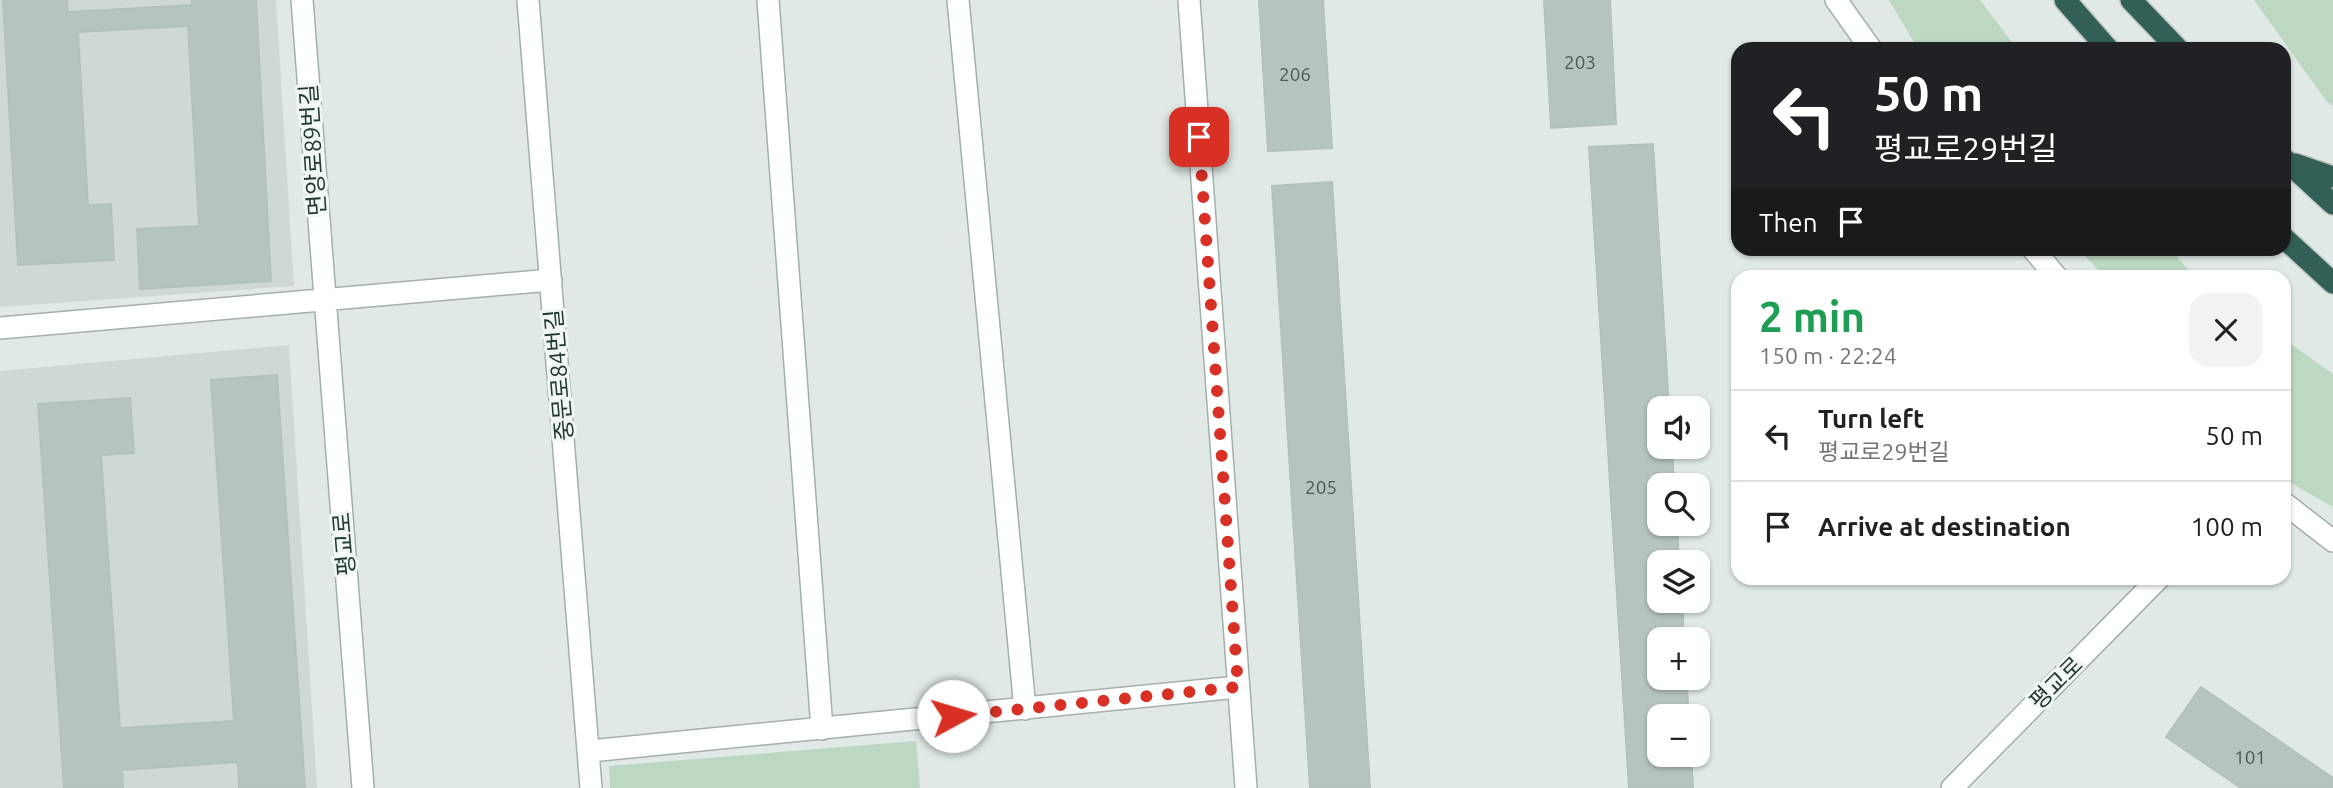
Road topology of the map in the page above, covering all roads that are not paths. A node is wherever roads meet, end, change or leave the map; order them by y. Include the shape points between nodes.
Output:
1 (302, 0) edge
2 (528, 0) edge
3 (768, 0) edge
4 (958, 0) edge
5 (1189, 0) edge
6 (1836, 0) edge
7 (2065, 0) edge
8 (2131, 0) edge
9 (1866, 42) edge
10 (2102, 42) edge
11 (2171, 42) edge
12 (2291, 162) edge
13 (2291, 166) edge
14 (2333, 177) edge
15 (2333, 204) edge
16 (2291, 244) edge
17 (2039, 256) edge
18 (2051, 270) edge
19 (551, 280) junction
20 (2333, 283) edge
21 (324, 300) junction
22 (0, 328) edge
23 (2291, 508) edge
24 (2333, 541) edge
25 (2152, 585) edge
26 (1238, 687) junction
27 (1025, 709) junction
28 (822, 729) junction
29 (590, 751) junction
30 (363, 788) edge
31 (591, 788) edge
32 (1245, 788) edge
33 (1952, 788) edge

1 - 21 street, 면앙로89번길
2 - 19 street, 중문로84번길
3 - 28 street
4 - 27 street
5 - 26 street
6 - 9 street
7 - 10 highway
8 - 11 highway
12 - 14 highway
13 - 15 highway
16 - 20 highway
17 - 18 street
19 - 21 street
19 - 29 street, 중문로84번길
21 - 22 street
21 - 30 street, 평교로
23 - 24 street
25 - 33 street, 평교로
26 - 27 street
26 - 32 street
27 - 28 street
28 - 29 street
29 - 31 street, 중문로84번길

